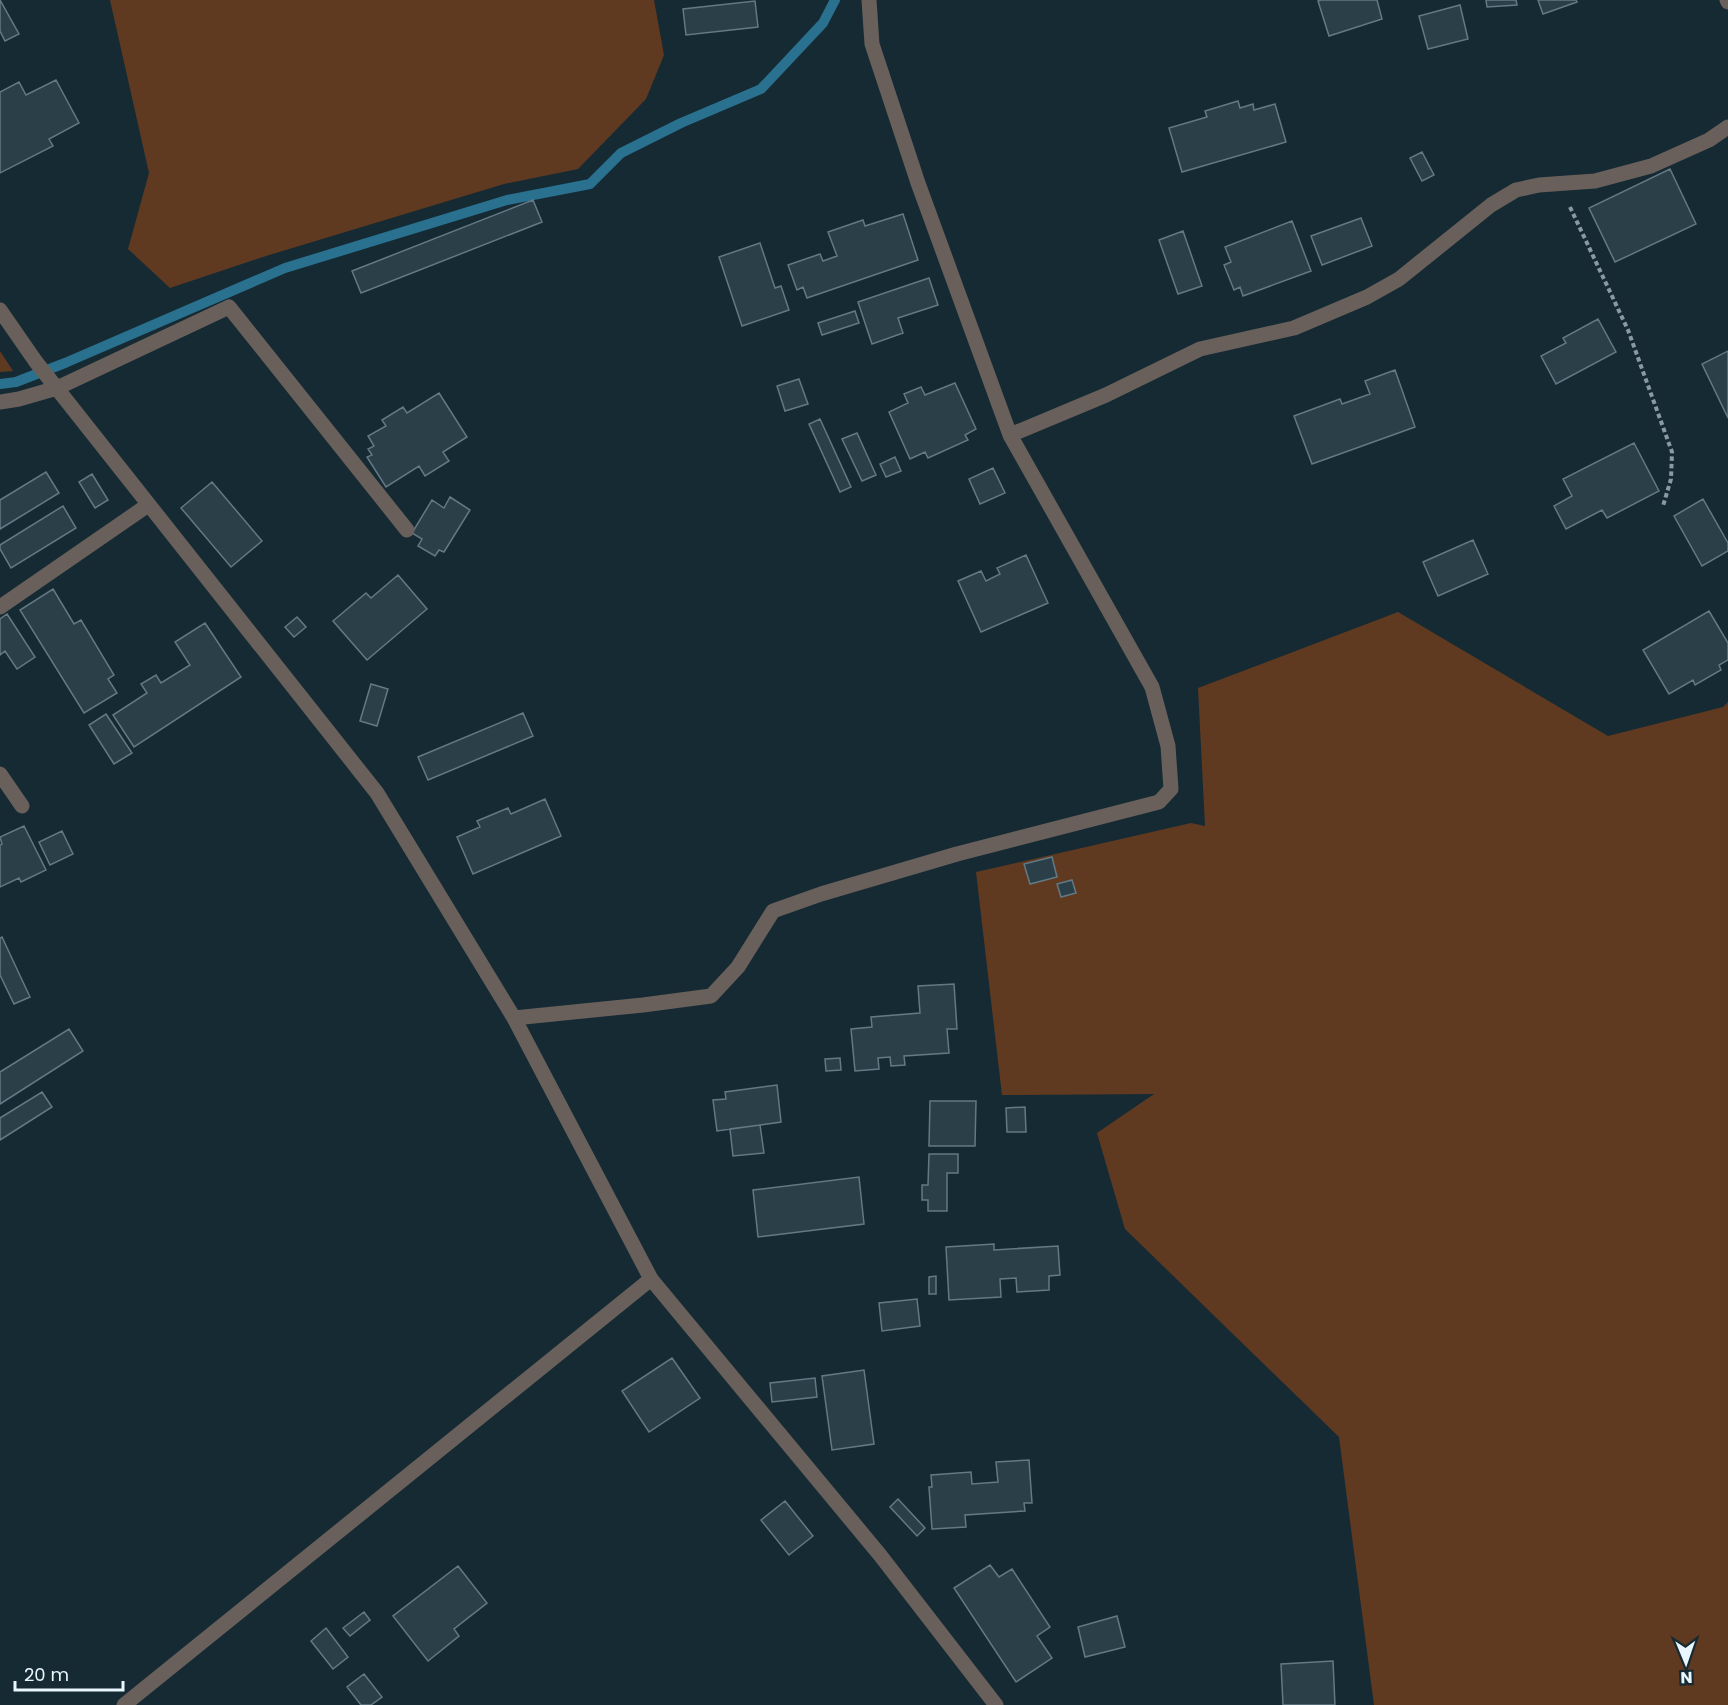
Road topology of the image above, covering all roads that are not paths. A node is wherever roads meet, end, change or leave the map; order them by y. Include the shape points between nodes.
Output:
1 (869, 0) edge
2 (1728, 127) edge
3 (0, 309) edge
4 (57, 388) junction
5 (0, 402) edge
6 (1010, 435) junction
7 (148, 506) junction
8 (406, 530) dead end
9 (0, 607) edge
10 (0, 774) edge
11 (22, 806) dead end
12 (514, 1018) junction
13 (651, 1279) junction
14 (124, 1705) edge
15 (996, 1705) edge

1 - 6 street via 872,44
2 - 6 street via 1709,140 1651,166 1595,181 1516,190 1491,205 1399,279 1366,297 1294,328 1200,349
3 - 4 street
4 - 5 street
4 - 7 street
4 - 8 street via 229,307
6 - 12 street via 1152,687 1168,746 1171,789 1159,802 957,854 772,911 738,967 711,996
7 - 9 street
7 - 12 street via 377,793
10 - 11 street
12 - 13 street
13 - 14 street
13 - 15 street via 880,1555

